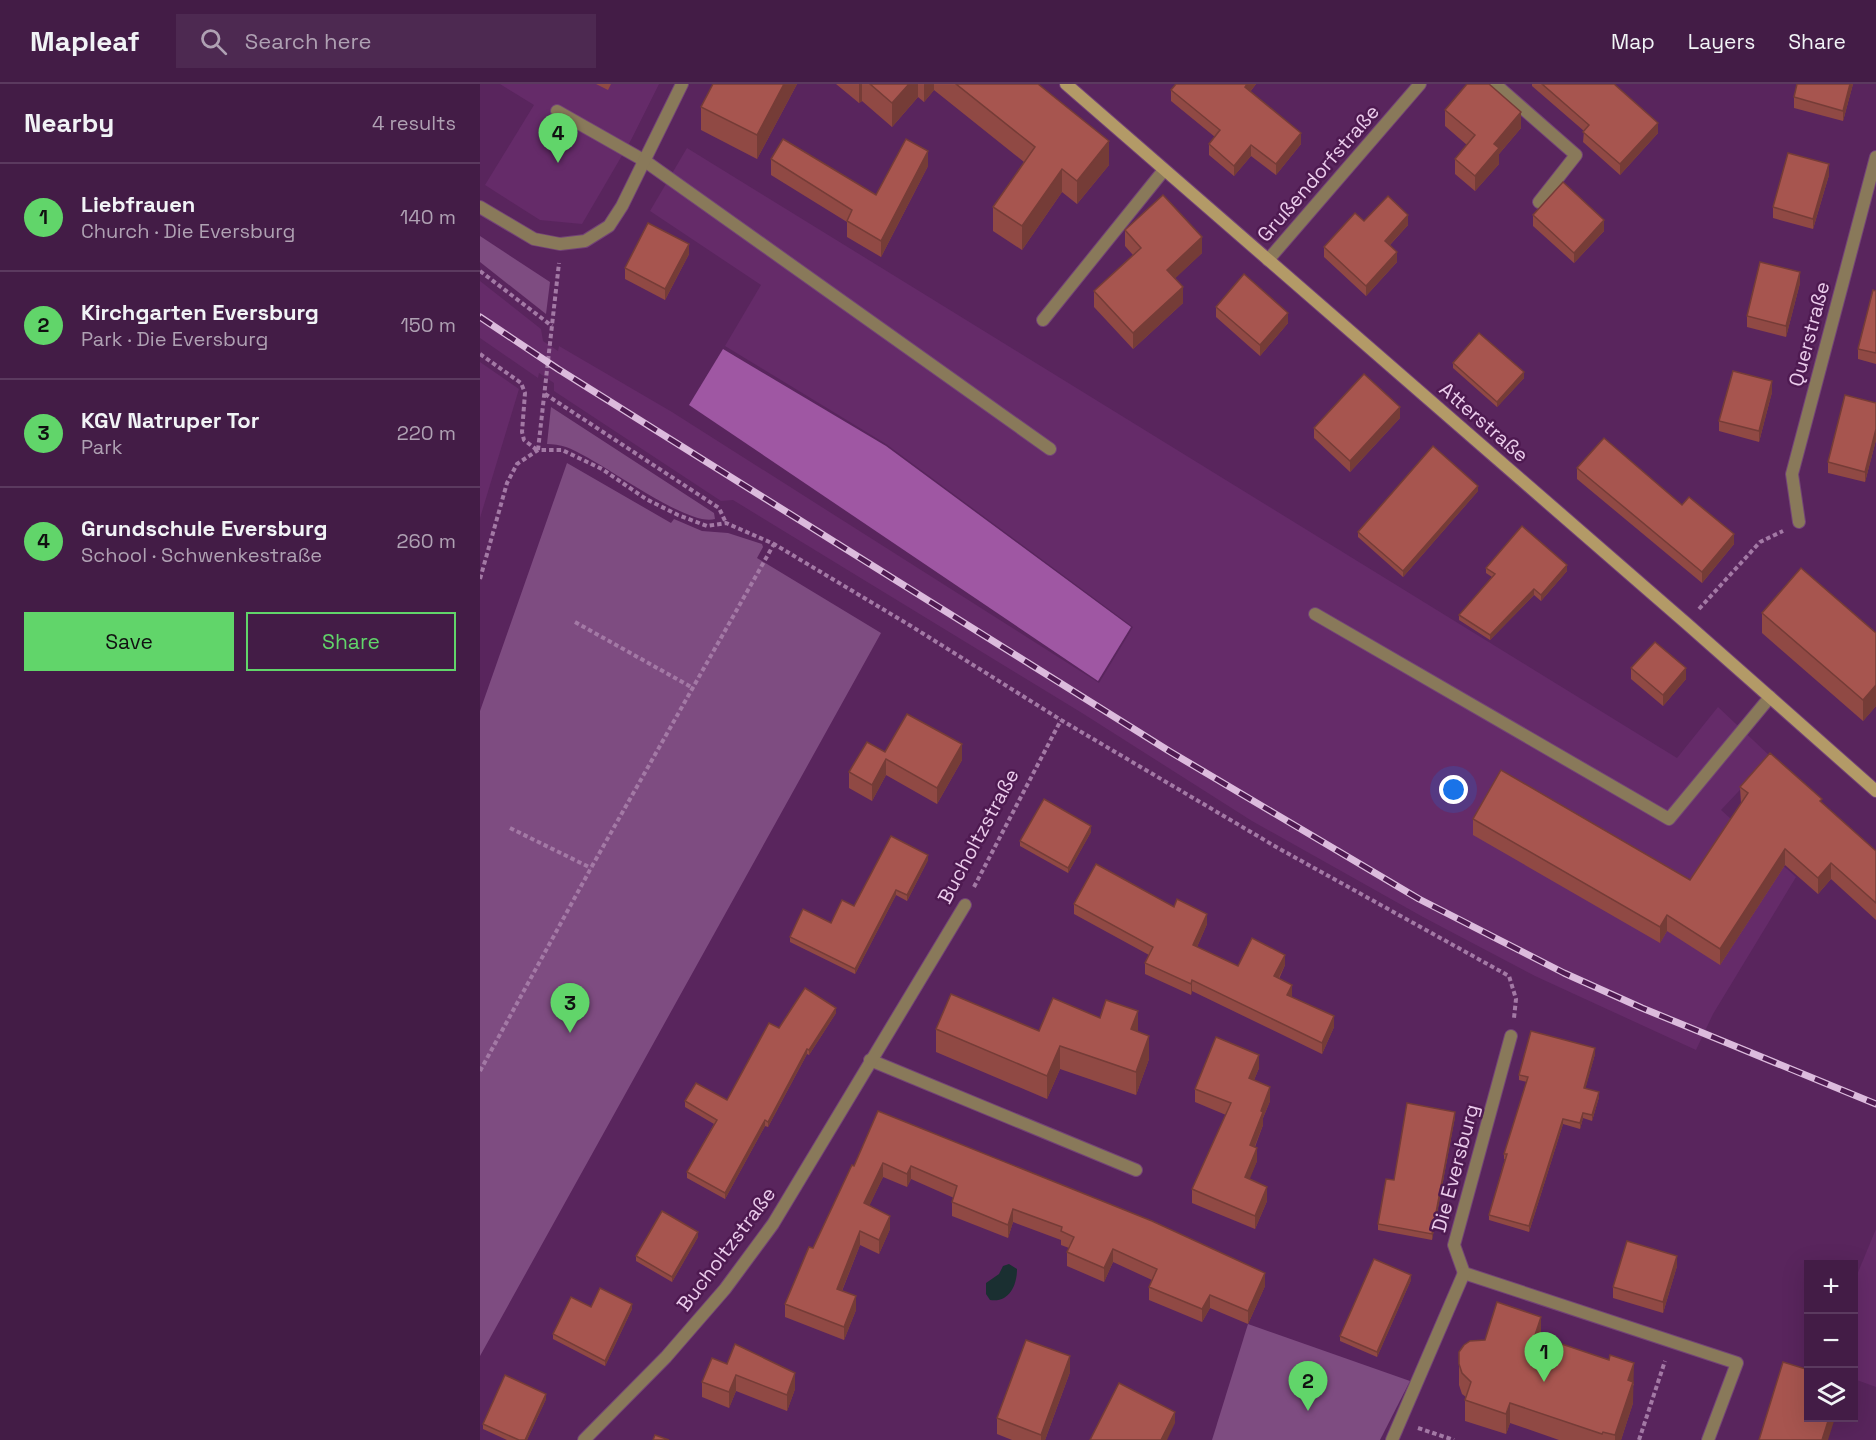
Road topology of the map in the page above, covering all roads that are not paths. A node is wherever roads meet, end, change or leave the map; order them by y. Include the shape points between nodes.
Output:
1 (682, 84) edge
2 (1066, 84) edge
3 (1420, 84) edge
4 (1495, 84) edge
5 (557, 111) dead end
6 (1876, 157) edge
7 (645, 161) junction
8 (1164, 170) junction
9 (1539, 202) dead end
10 (480, 207) edge
11 (1268, 260) junction
12 (1043, 320) dead end
13 (1050, 449) dead end
14 (1799, 522) road end
15 (1315, 614) dead end
16 (1770, 697) junction
17 (1876, 791) edge
18 (965, 905) road end
19 (1511, 1036) road end
20 (870, 1060) junction
21 (1136, 1170) dead end
22 (1464, 1273) junction
23 (584, 1440) edge
24 (1392, 1440) edge
25 (1708, 1440) edge

1 - 7 street
2 - 8 street, Atterstraße
3 - 11 street, Grußendorfstraße
4 - 9 street via 1576,155
5 - 7 street
6 - 14 street, Querstraße via 1791,474
7 - 10 street via 609,226 585,241 560,244 534,239
7 - 13 street
8 - 11 street, Atterstraße
8 - 12 street
11 - 16 street, Atterstraße
15 - 16 street via 1669,819
16 - 17 street, Atterstraße
18 - 20 street, Bucholtzstraße
19 - 22 street, Die Eversburg via 1454,1245
20 - 21 street
20 - 23 street, Bucholtzstraße via 773,1224 725,1289 666,1357
22 - 24 street
22 - 25 street via 1737,1363

